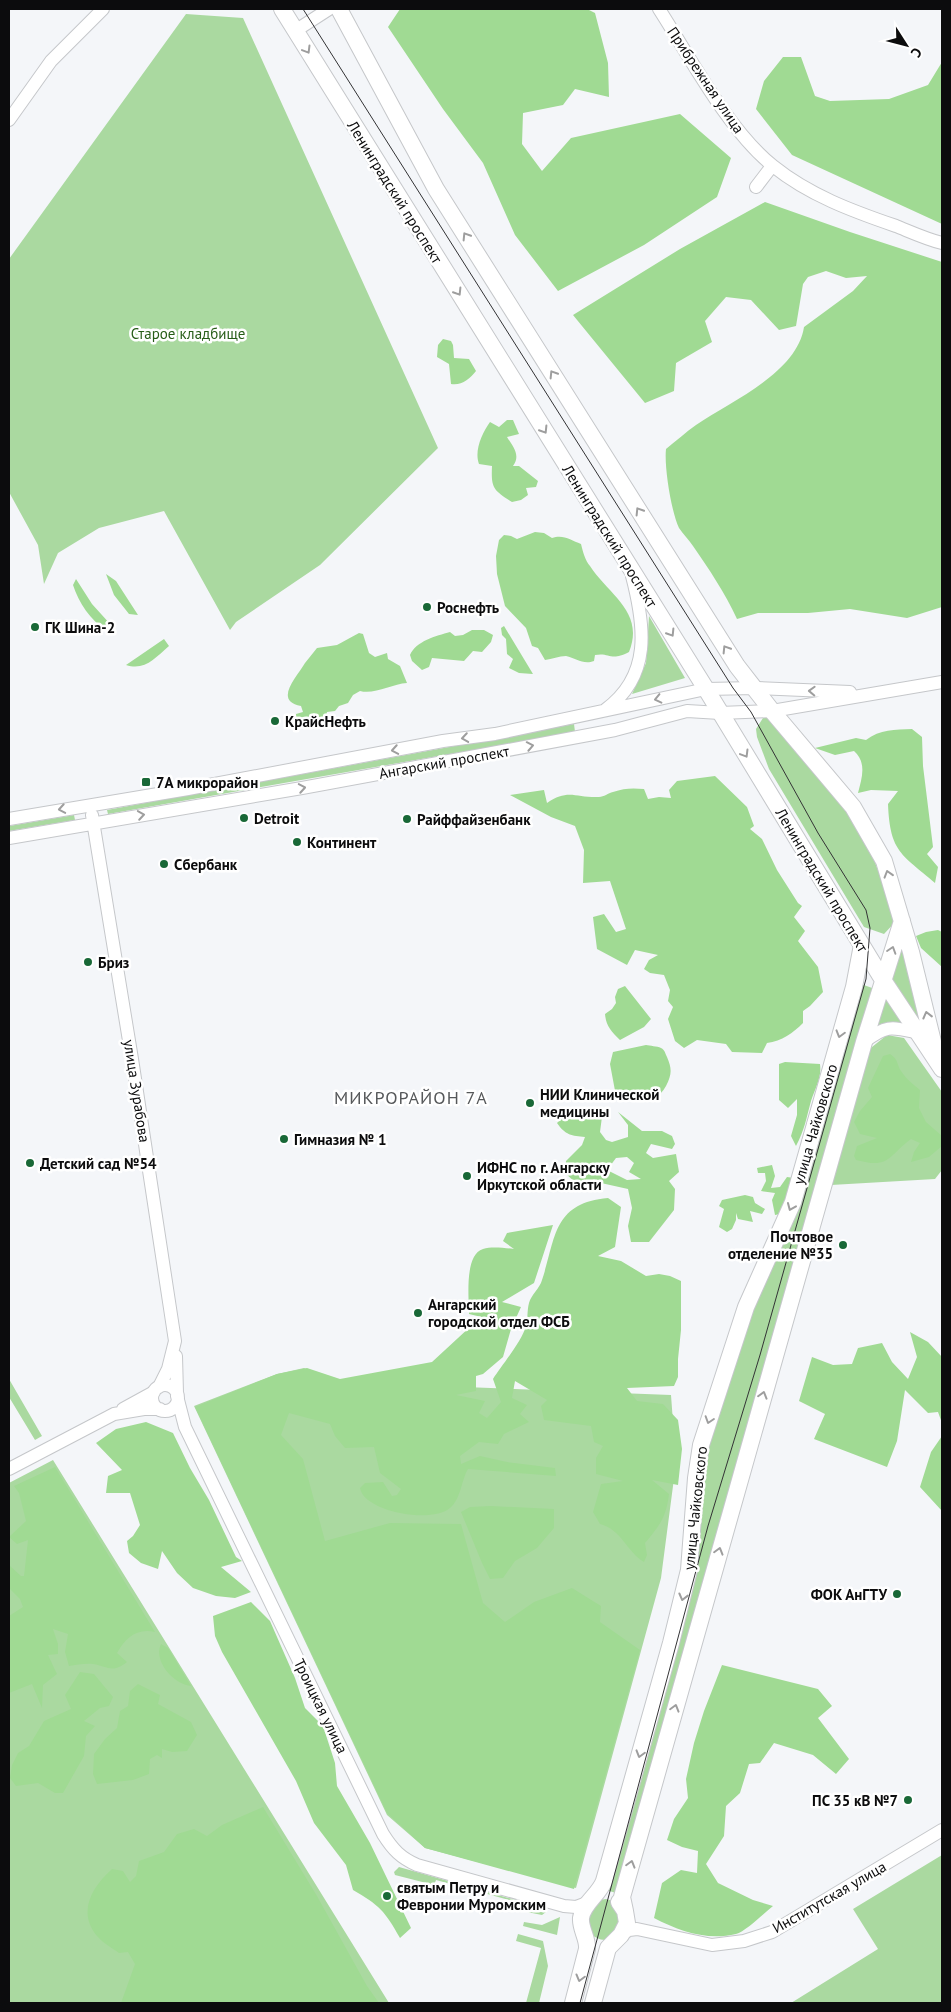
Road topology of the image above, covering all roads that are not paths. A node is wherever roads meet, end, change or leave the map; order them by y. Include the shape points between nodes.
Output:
1 (103, 9) edge
2 (282, 9) edge
3 (329, 9) edge
4 (339, 9) edge
5 (659, 9) edge
6 (296, 31) junction
7 (9, 120) edge
8 (772, 166) junction
9 (756, 187) dead end
10 (942, 244) edge
11 (630, 569) junction
12 (942, 682) edge
13 (754, 688) junction
14 (706, 689) junction
15 (878, 693) junction
16 (772, 711) junction
17 (603, 712) junction
18 (720, 713) junction
19 (579, 716) junction
20 (582, 737) junction
21 (90, 805) junction
22 (9, 819) edge
23 (93, 822) junction
24 (9, 838) edge
25 (902, 921) junction
26 (862, 945) junction
27 (883, 980) junction
28 (919, 1033) junction
29 (864, 1042) junction
30 (940, 1065) edge
31 (175, 1341) junction
32 (156, 1389) junction
33 (177, 1395) junction
34 (162, 1410) junction
35 (114, 1414) junction
36 (185, 1427) junction
37 (9, 1469) edge
38 (942, 1830) edge
39 (590, 1901) junction
40 (564, 1906) junction
41 (623, 1907) junction
42 (582, 1927) junction
43 (645, 1930) junction
44 (615, 1941) junction
45 (573, 2003) edge
46 (593, 2003) edge

1 - 7 street via 51,62
2 - 6 main road, Ленинградский проспект
3 - 6 street
13 -> 4 main road, Ленинградский проспект via 736,666 436,189
5 - 8 street, Прибрежная улица via 715,98 749,143
6 -> 11 main road, Ленинградский проспект
8 - 9 street
8 - 10 street, Прибрежная улица via 838,206
11 -> 14 main road, Ленинградский проспект
11 - 17 street via 642,622 640,653 628,689
12 - 15 street, Ангарский проспект
13 - 14 street, Ангарский проспект
15 -> 13 street, Ангарский проспект
13 - 16 main road, Ленинградский проспект
14 -> 17 street, Ангарский проспект
14 - 18 main road, Ленинградский проспект
15 - 16 street, Ангарский проспект
16 - 18 street, Ангарский проспект
25 -> 16 main road, Ленинградский проспект via 884,861 853,807
17 - 19 street, Ангарский проспект
18 - 20 street, Ангарский проспект via 687,711
18 -> 26 main road, Ленинградский проспект
19 - 20 street
19 -> 21 street, Ангарский проспект via 495,734
23 -> 20 street, Ангарский проспект via 293,790
21 -> 22 street, Ангарский проспект
21 - 23 street, улица Зурабова
23 - 24 street, Ангарский проспект
23 - 31 street, улица Зурабова
27 -> 25 main road
30 -> 25 main road, Ленинградский проспект
26 - 27 main road, Ленинградский проспект
26 -> 39 main road, улица Чайковского via 854,988 793,1202 746,1307 701,1445 689,1570 604,1881
27 - 28 main road, Ленинградский проспект
27 - 29 main road
28 - 29 street via 890,1027 878,1031
28 - 30 main road, Ленинградский проспект
41 -> 29 main road via 622,1897
31 - 32 street, улица Зурабова via 169,1367
31 - 33 street, Троицкая улица
32 - 33 street via 169,1386
32 - 34 street via 153,1402
32 - 35 street
33 - 34 street via 175,1406
33 - 36 street, Троицкая улица
34 - 35 street via 144,1408
34 - 36 street
35 - 37 street
36 - 40 street, Троицкая улица via 393,1850 417,1865
38 - 43 street, Институтская улица via 772,1932 744,1941 705,1945
39 - 40 street via 576,1907
39 - 41 main road via 606,1897
39 - 42 main road, улица Чайковского via 582,1913
40 - 42 street via 575,1914
41 - 43 street via 632,1922
41 - 44 main road via 627,1923
42 - 44 main road via 590,1938 598,1942
42 -> 45 main road, улица Чайковского via 587,1950
43 - 44 street, Институтская улица via 630,1929
44 - 46 main road

